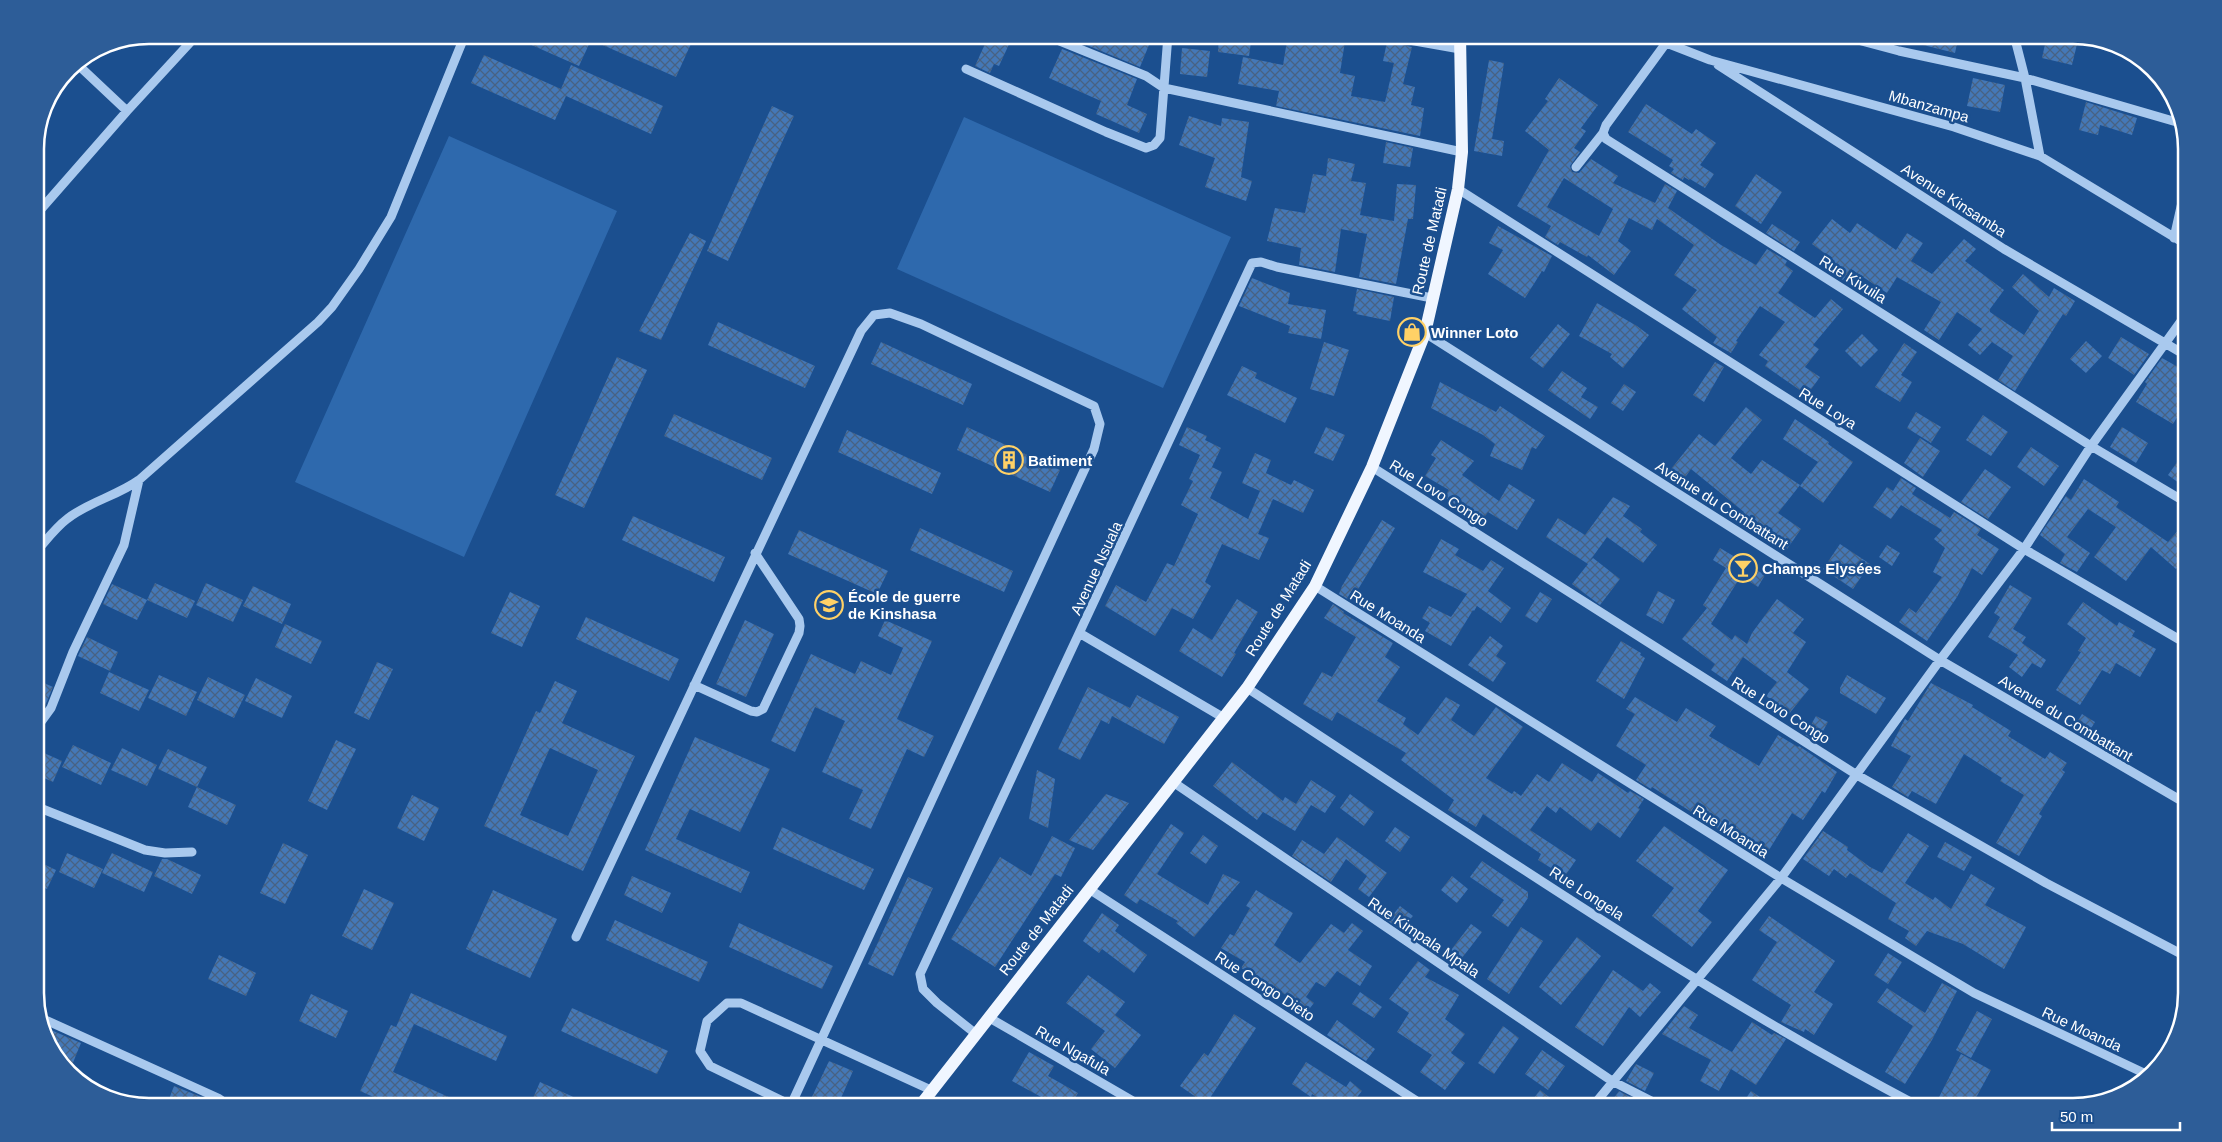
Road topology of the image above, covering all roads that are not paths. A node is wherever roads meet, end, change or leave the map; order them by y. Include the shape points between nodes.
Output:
1 (189, 44) edge
2 (461, 44) edge
3 (1067, 44) edge
4 (1167, 44) edge
5 (1432, 44) edge
6 (1460, 44) edge
7 (1665, 44) edge
8 (1669, 44) edge
9 (1872, 44) edge
10 (2016, 44) edge
11 (1460, 49) junction
12 (1710, 60) junction
13 (966, 68) dead end
14 (82, 69) edge
15 (2025, 78) junction
16 (1164, 88) junction
17 (127, 111) junction
18 (2174, 121) edge
19 (1602, 133) junction
20 (1462, 152) junction
21 (2040, 156) junction
22 (1576, 167) dead end
23 (1458, 189) junction
24 (44, 206) edge
25 (2178, 220) edge
26 (2174, 238) junction
27 (2178, 240) edge
28 (1432, 298) junction
29 (2178, 325) edge
30 (1425, 333) junction
31 (2165, 343) junction
32 (2178, 351) edge
33 (2091, 446) junction
34 (1372, 467) junction
35 (139, 480) junction
36 (2178, 498) edge
37 (44, 543) edge
38 (2024, 549) junction
39 (756, 553) junction
40 (1315, 586) junction
41 (1081, 634) junction
42 (2178, 639) edge
43 (1940, 660) junction
44 (694, 685) junction
45 (1247, 688) junction
46 (44, 717) edge
47 (1224, 718) junction
48 (1857, 775) junction
49 (1173, 782) junction
50 (2178, 799) edge
51 (44, 810) edge
52 (192, 852) dead end
53 (1780, 878) junction
54 (1089, 889) junction
55 (576, 936) dead end
56 (2178, 952) edge
57 (1696, 981) junction
58 (988, 1017) junction
59 (48, 1021) edge
60 (976, 1034) junction
61 (821, 1040) junction
62 (2142, 1072) edge
63 (1612, 1082) junction
64 (931, 1090) junction
65 (216, 1098) edge
66 (776, 1098) edge
67 (796, 1098) edge
68 (925, 1098) edge
69 (1128, 1098) edge
70 (1412, 1098) edge
71 (1599, 1098) edge
72 (1645, 1098) edge
73 (1903, 1098) edge

1 - 17 street
2 - 35 street via 398,203 332,307
3 - 16 street via 1146,76
4 - 16 street
5 - 11 street
6 - 11 main road, Route de Matadi
7 - 19 street
8 - 12 street, Mbanzampa
9 - 15 street
10 - 15 street
11 - 20 main road, Route de Matadi
12 - 21 street, Mbanzampa via 1954,127
12 - 31 street, Avenue Kinsamba via 2004,249
13 - 16 street via 1146,148 1160,138
14 - 17 street
15 - 18 street
15 - 21 street
16 - 20 street
17 - 24 street
19 - 22 street
19 - 33 street, Rue Kivuila via 1606,139
20 - 23 main road, Route de Matadi
21 - 26 street, Mbanzampa
23 - 28 main road, Route de Matadi
23 - 38 street, Rue Loya
25 - 26 street
26 - 27 street, Mbanzampa
28 - 30 main road, Route de Matadi
28 - 41 street, Avenue Nsuala via 1261,262 1252,263
29 - 31 street
30 - 34 main road, Route de Matadi
30 - 43 street, Avenue du Combattant
31 - 32 street, Avenue Kinsamba
31 - 33 street
33 - 36 street, Rue Kivuila
33 - 38 street
34 - 40 main road, Route de Matadi
34 - 48 street, Rue Lovo Congo
35 - 37 street via 77,512
35 - 46 street via 124,545 72,652 51,708
38 - 42 street, Rue Loya
38 - 43 street
39 - 44 street
39 - 44 street via 799,619 799,633 763,709 757,712
39 - 61 street via 860,331 874,316 890,313 921,324 1094,406 1100,424 1094,449
40 - 45 main road, Route de Matadi
40 - 53 street, Rue Moanda
41 - 47 street
41 - 60 street, Avenue Nsuala via 920,974 923,988 937,1003
43 - 48 street
43 - 50 street, Avenue du Combattant
44 - 55 street
45 - 47 main road, Route de Matadi
45 - 57 street, Rue Longela
47 - 49 main road, Route de Matadi
48 - 53 street
48 - 56 street, Rue Lovo Congo via 2046,883
49 - 54 main road, Route de Matadi
49 - 63 street, Rue Kimpala Mpala
51 - 52 street via 145,850
53 - 57 street
53 - 62 street, Rue Moanda via 1974,993
54 - 58 main road, Route de Matadi
54 - 70 street, Rue Congo Dieto
57 - 63 street
57 - 73 street, Rue Longela
58 - 60 main road, Route de Matadi
58 - 69 street, Rue Ngafula
59 - 65 street
60 - 64 main road, Route de Matadi
61 - 64 street
61 - 66 street via 741,1003 728,1003 707,1021 700,1051 710,1066
61 - 67 street
63 - 71 street
63 - 72 street, Rue Kimpala Mpala
64 - 68 main road, Route de Matadi

